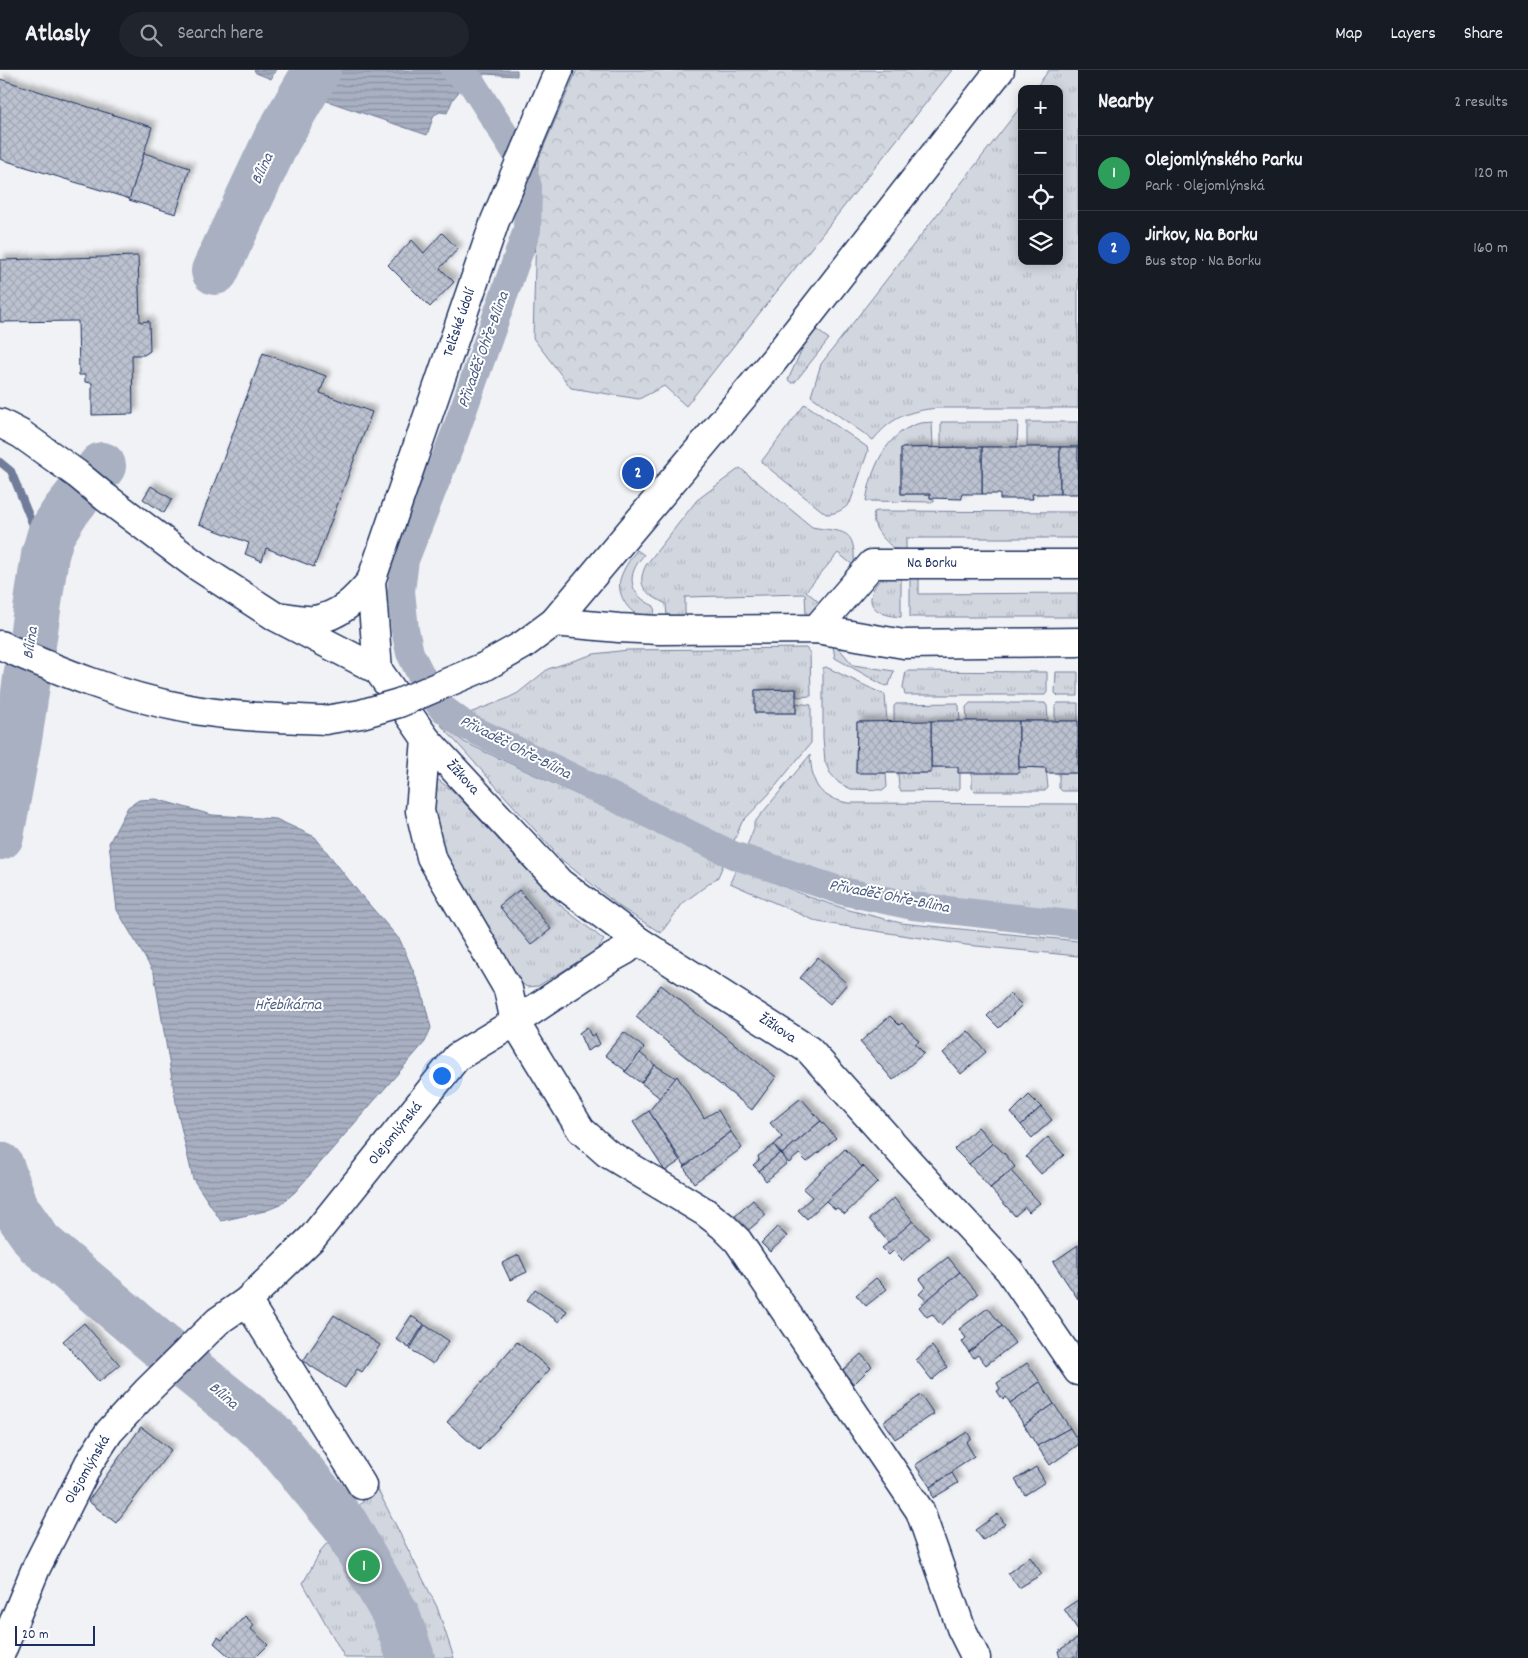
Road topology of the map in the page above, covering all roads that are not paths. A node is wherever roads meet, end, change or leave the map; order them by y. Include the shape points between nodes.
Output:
1 (559, 70) edge
2 (1000, 70) edge
3 (0, 423) edge
4 (1078, 564) edge
5 (371, 581) junction
6 (276, 617) junction
7 (554, 622) junction
8 (816, 629) junction
9 (1078, 642) edge
10 (0, 645) edge
11 (378, 670) junction
12 (426, 739) junction
13 (637, 940) junction
14 (514, 1022) junction
15 (247, 1301) junction
16 (1078, 1371) edge
17 (362, 1485) dead end
18 (0, 1656) edge
19 (976, 1658) edge

1 - 5 street, Telčské údolí via 492,230
2 - 7 street via 774,360
3 - 6 street via 77,474 197,566
4 - 8 street, Na Borku via 872,564
5 - 6 street via 356,600 334,614 313,620
5 - 11 street
6 - 11 street
7 - 8 street via 659,630
7 - 10 street, bridge via 523,645 484,667 400,703 325,720 248,718 183,708 97,685
8 - 9 street via 904,644
11 - 12 street, Žižkova
12 - 13 street, Žižkova via 560,883
12 - 14 street via 420,812 431,857 508,989
13 - 14 street, Olejomlýnská
13 - 16 street, Žižkova via 809,1050 1009,1270
14 - 15 street, Olejomlýnská via 457,1057 314,1237
14 - 19 street via 581,1130 607,1153 705,1212 738,1242 920,1511 961,1628
15 - 17 street
15 - 18 street, Olejomlýnská via 218,1320 109,1432 89,1463 36,1568

